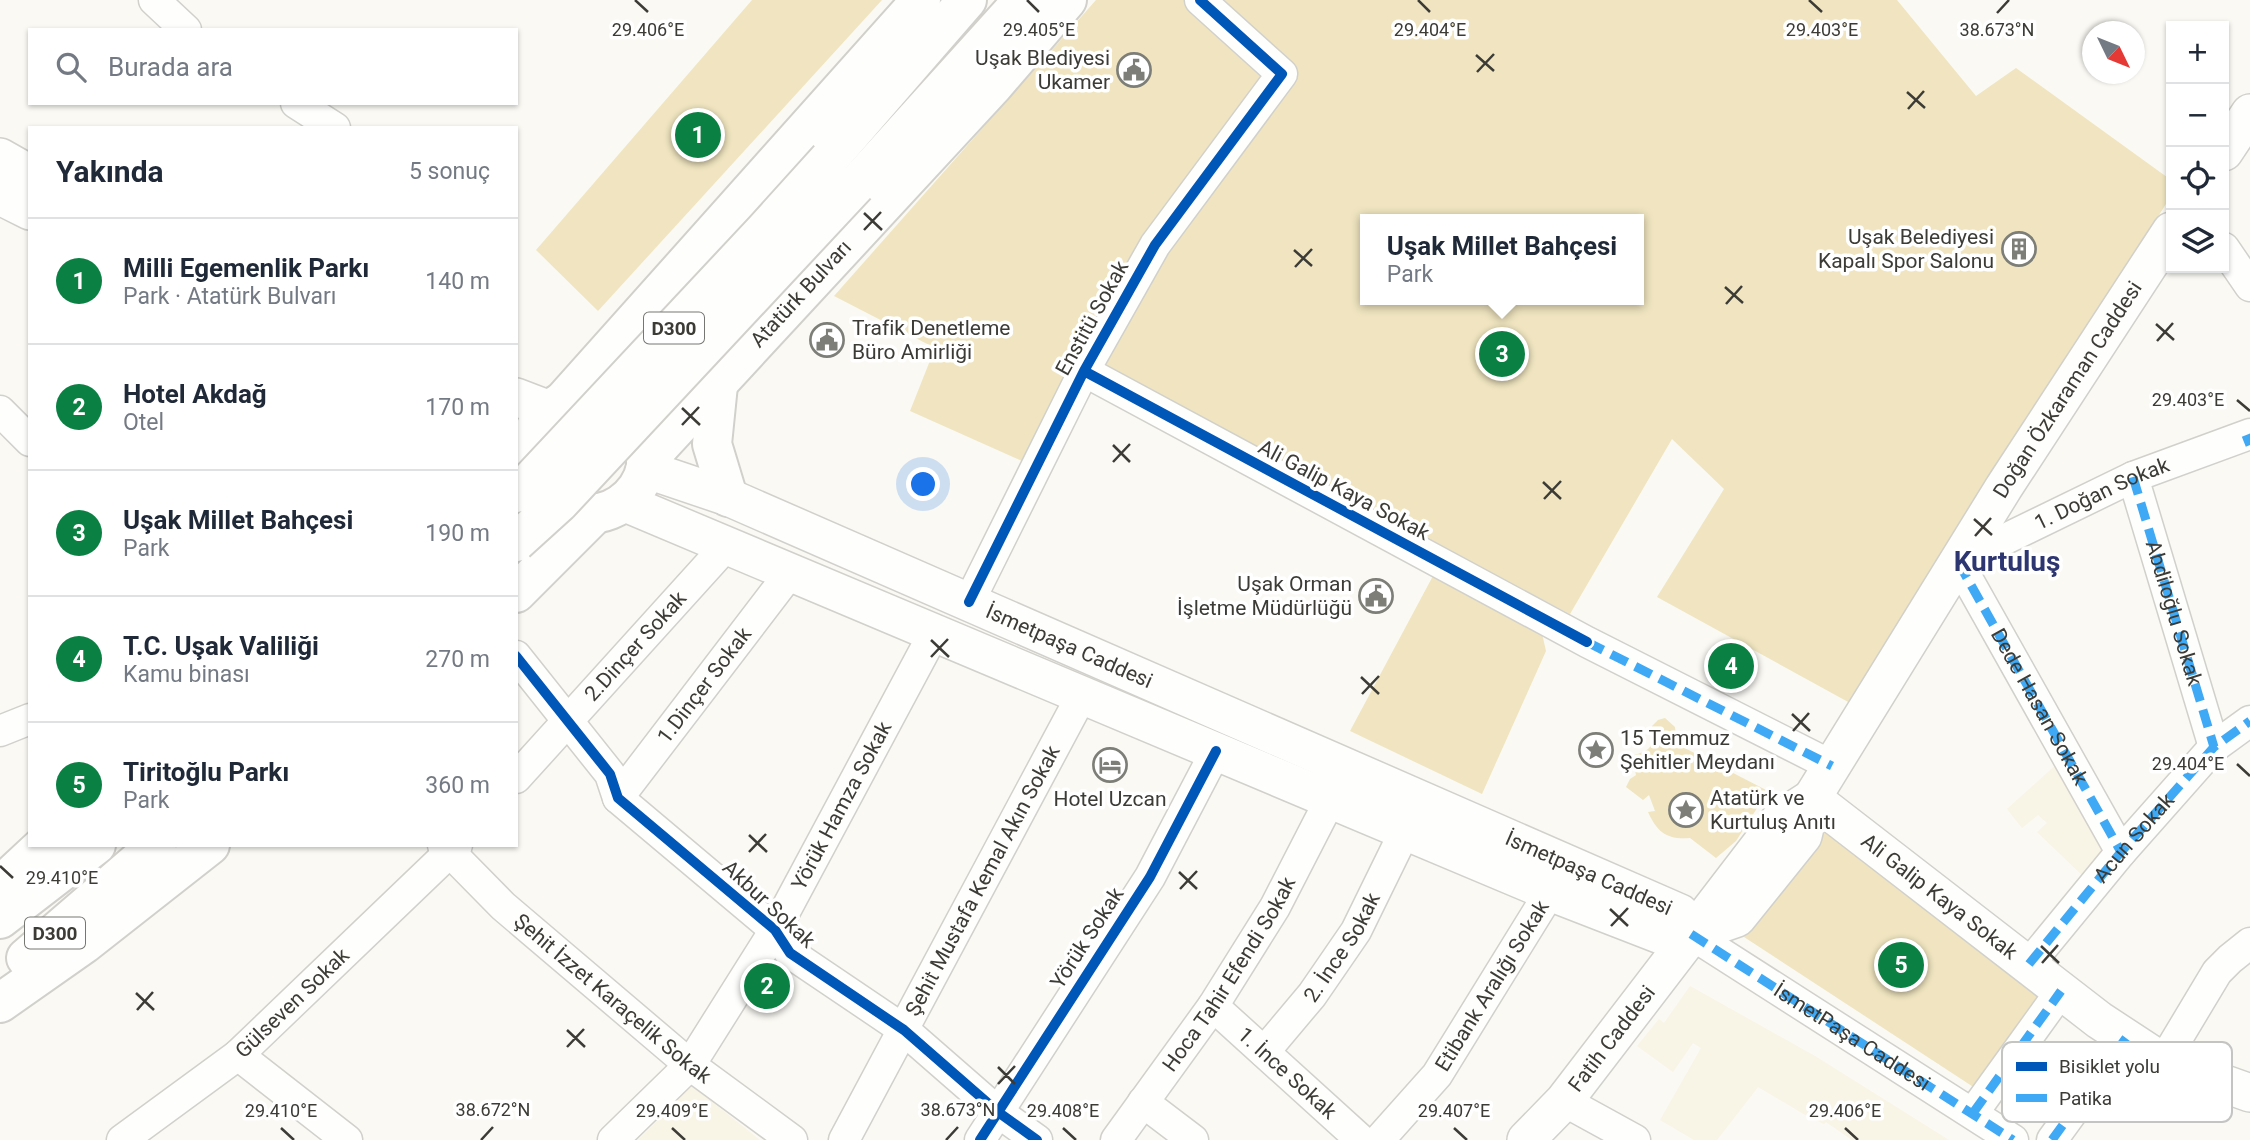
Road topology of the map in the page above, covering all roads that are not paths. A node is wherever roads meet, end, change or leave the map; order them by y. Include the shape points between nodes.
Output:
1 (154, 0) edge
2 (921, 0) edge
3 (967, 0) edge
4 (1023, 0) edge
5 (1067, 0) edge
6 (1200, 0) edge
7 (184, 28) edge
8 (299, 105) edge
9 (2250, 113) edge
10 (332, 126) edge
11 (2227, 147) edge
12 (0, 157) edge
13 (28, 173) edge
14 (0, 196) edge
15 (28, 210) edge
16 (2166, 239) edge
17 (2229, 255) edge
18 (2250, 286) edge
19 (1084, 371) junction
20 (718, 385) junction
21 (543, 403) edge
22 (2249, 438) edge
23 (646, 465) junction
24 (521, 466) edge
25 (2133, 477) junction
26 (2004, 487) junction
27 (728, 497) junction
28 (610, 508) junction
29 (2040, 520) junction
30 (518, 539) edge
31 (726, 546) junction
32 (518, 558) edge
33 (1958, 562) junction
34 (790, 573) junction
35 (518, 583) edge
36 (518, 588) edge
37 (970, 602) junction
38 (934, 633) junction
39 (518, 658) edge
40 (1082, 695) junction
41 (28, 720) edge
42 (568, 720) junction
43 (2250, 721) edge
44 (0, 731) edge
45 (2214, 747) junction
46 (1216, 751) junction
47 (1832, 766) junction
48 (518, 776) edge
49 (618, 798) junction
50 (1812, 798) junction
51 (1330, 800) junction
52 (1405, 831) junction
53 (42, 847) edge
54 (155, 847) edge
55 (207, 847) edge
56 (450, 848) edge
57 (91, 850) edge
58 (2121, 852) junction
59 (0, 886) edge
60 (1550, 892) junction
61 (0, 919) edge
62 (775, 930) junction
63 (1691, 934) junction
64 (2250, 944) edge
65 (2029, 964) junction
66 (0, 981) edge
67 (2061, 991) junction
68 (0, 1003) edge
69 (1213, 1006) junction
70 (904, 1030) junction
71 (2126, 1038) junction
72 (2024, 1042) edge
73 (2123, 1042) edge
74 (2132, 1042) edge
75 (2175, 1042) edge
76 (1264, 1052) junction
77 (238, 1055) junction
78 (690, 1065) junction
79 (2002, 1073) edge
80 (2232, 1087) edge
81 (2250, 1093) edge
82 (1564, 1101) junction
83 (1143, 1102) junction
84 (998, 1112) junction
85 (1973, 1113) junction
86 (2065, 1122) edge
87 (122, 1140) edge
88 (347, 1140) edge
89 (613, 1140) edge
90 (792, 1140) edge
91 (844, 1140) edge
92 (980, 1140) edge
93 (1037, 1140) edge
94 (1116, 1140) edge
95 (1193, 1140) edge
96 (1361, 1140) edge
97 (1380, 1140) edge
98 (1526, 1140) edge
99 (1635, 1140) edge
100 (2013, 1140) edge
101 (2052, 1140) edge

1 - 7 street
2 - 21 highway
3 - 24 highway, D300, bridge via 755,241
4 - 30 highway, bridge via 856,186 559,503
5 - 20 highway, Atatürk Bulvarı
6 - 19 street, Enstitü Sokak via 1282,74 1155,244
8 - 10 street
9 - 11 main road
12 - 13 main road
14 - 15 main road
16 - 26 main road, Doğan Özkaraman Caddesi
17 - 18 street
19 - 37 street, Enstitü Sokak
19 - 47 street, Ali Galip Kaya Sokak via 1587,642
20 - 23 highway, Atatürk Bulvarı
20 - 27 highway via 712,444
21 - 23 highway via 587,396 622,407 644,436
21 - 24 highway
22 - 25 street, 1. Doğan Sokak
23 - 27 main road, İsmetpaşa Caddesi
23 - 28 highway via 637,488
24 - 28 highway via 553,503 574,512
25 - 29 street, 1. Doğan Sokak
25 - 45 street, Abdiloğlu Sokak
26 - 29 street via 2015,516
26 - 33 main road, Doğan Özkaraman Caddesi
27 - 37 main road, İsmetpaşa Caddesi
28 - 31 main road, İsmetpaşa Caddesi
28 - 36 highway
29 - 33 street, 1. Doğan Sokak
31 - 34 main road, İsmetpaşa Caddesi
31 - 42 street, 2.Dinçer Sokak
32 - 35 highway via 522,568
33 - 47 main road, Doğan Özkaraman Caddesi
33 - 58 street, Dede Hasan Sokak
34 - 38 main road, İsmetpaşa Caddesi
34 - 49 street, 1.Dinçer Sokak
37 - 63 main road, İsmetpaşa Caddesi via 1680,913
38 - 40 main road, İsmetpaşa Caddesi
38 - 62 street, Yörük Hamza Sokak
39 - 42 street, Akbur Sokak
40 - 46 main road, İsmetpaşa Caddesi
40 - 70 street, Şehit Mustafa Kemal Akın Sokak
41 - 44 street
42 - 48 street, 2.Dinçer Sokak
42 - 49 street, Akbur Sokak via 610,774
43 - 45 street, Acun Sokak
45 - 58 street, Acun Sokak
46 - 51 main road, İsmetpaşa Caddesi
46 - 84 street, Yörük Sokak via 1150,877
47 - 50 main road, Doğan Özkaraman Caddesi
49 - 62 street, Akbur Sokak
50 - 63 main road, Doğan Özkaraman Caddesi via 1803,836 1737,918
50 - 65 main road, Ali Galip Kaya Sokak
51 - 52 main road, İsmetpaşa Caddesi
51 - 69 street, Hoca Tahir Efendi Sokak via 1275,907
52 - 60 main road, İsmetpaşa Caddesi
52 - 76 street, 2. İnce Sokak via 1356,931
53 - 59 highway
54 - 66 highway, D300
55 - 68 highway
56 - 77 street, Gülseven Sokak
56 - 78 street, Şehit İzzet Karaçelik Sokak via 503,906
57 - 61 highway, D300
58 - 65 street, Acun Sokak
60 - 63 main road, İsmetpaşa Caddesi via 1666,937
60 - 97 street, Etibank Aralığı Sokak via 1437,1075
62 - 70 street, Akbur Sokak via 790,953
62 - 78 street, Yörük Hamza Sokak
63 - 82 main road, Fatih Caddesi
63 - 85 street, İsmetPaşa Caddesi
64 - 75 street via 2217,972
65 - 67 main road, Ali Galip Kaya Sokak
67 - 71 main road, Ali Galip Kaya Sokak
67 - 72 street
69 - 76 street, 1. İnce Sokak
69 - 83 street, Hoca Tahir Efendi Sokak
70 - 84 street, Akbur Sokak
70 - 91 street, Şehit Mustafa Kemal Akın Sokak
71 - 73 street
71 - 74 main road, Ali Galip Kaya Sokak
76 - 96 street, 1. İnce Sokak
77 - 87 street, Gülseven Sokak
77 - 88 street
78 - 89 street, Yörük Hamza Sokak
78 - 90 street, Şehit İzzet Karaçelik Sokak
79 - 85 street
80 - 81 main road, Ali Galip Kaya Sokak
82 - 98 main road, Fatih Caddesi
82 - 99 street
83 - 94 street, Hoca Tahir Efendi Sokak
83 - 95 street
84 - 92 street, Yörük Sokak
84 - 93 street, Akbur Sokak
85 - 100 street, İsmetPaşa Caddesi
86 - 101 street

